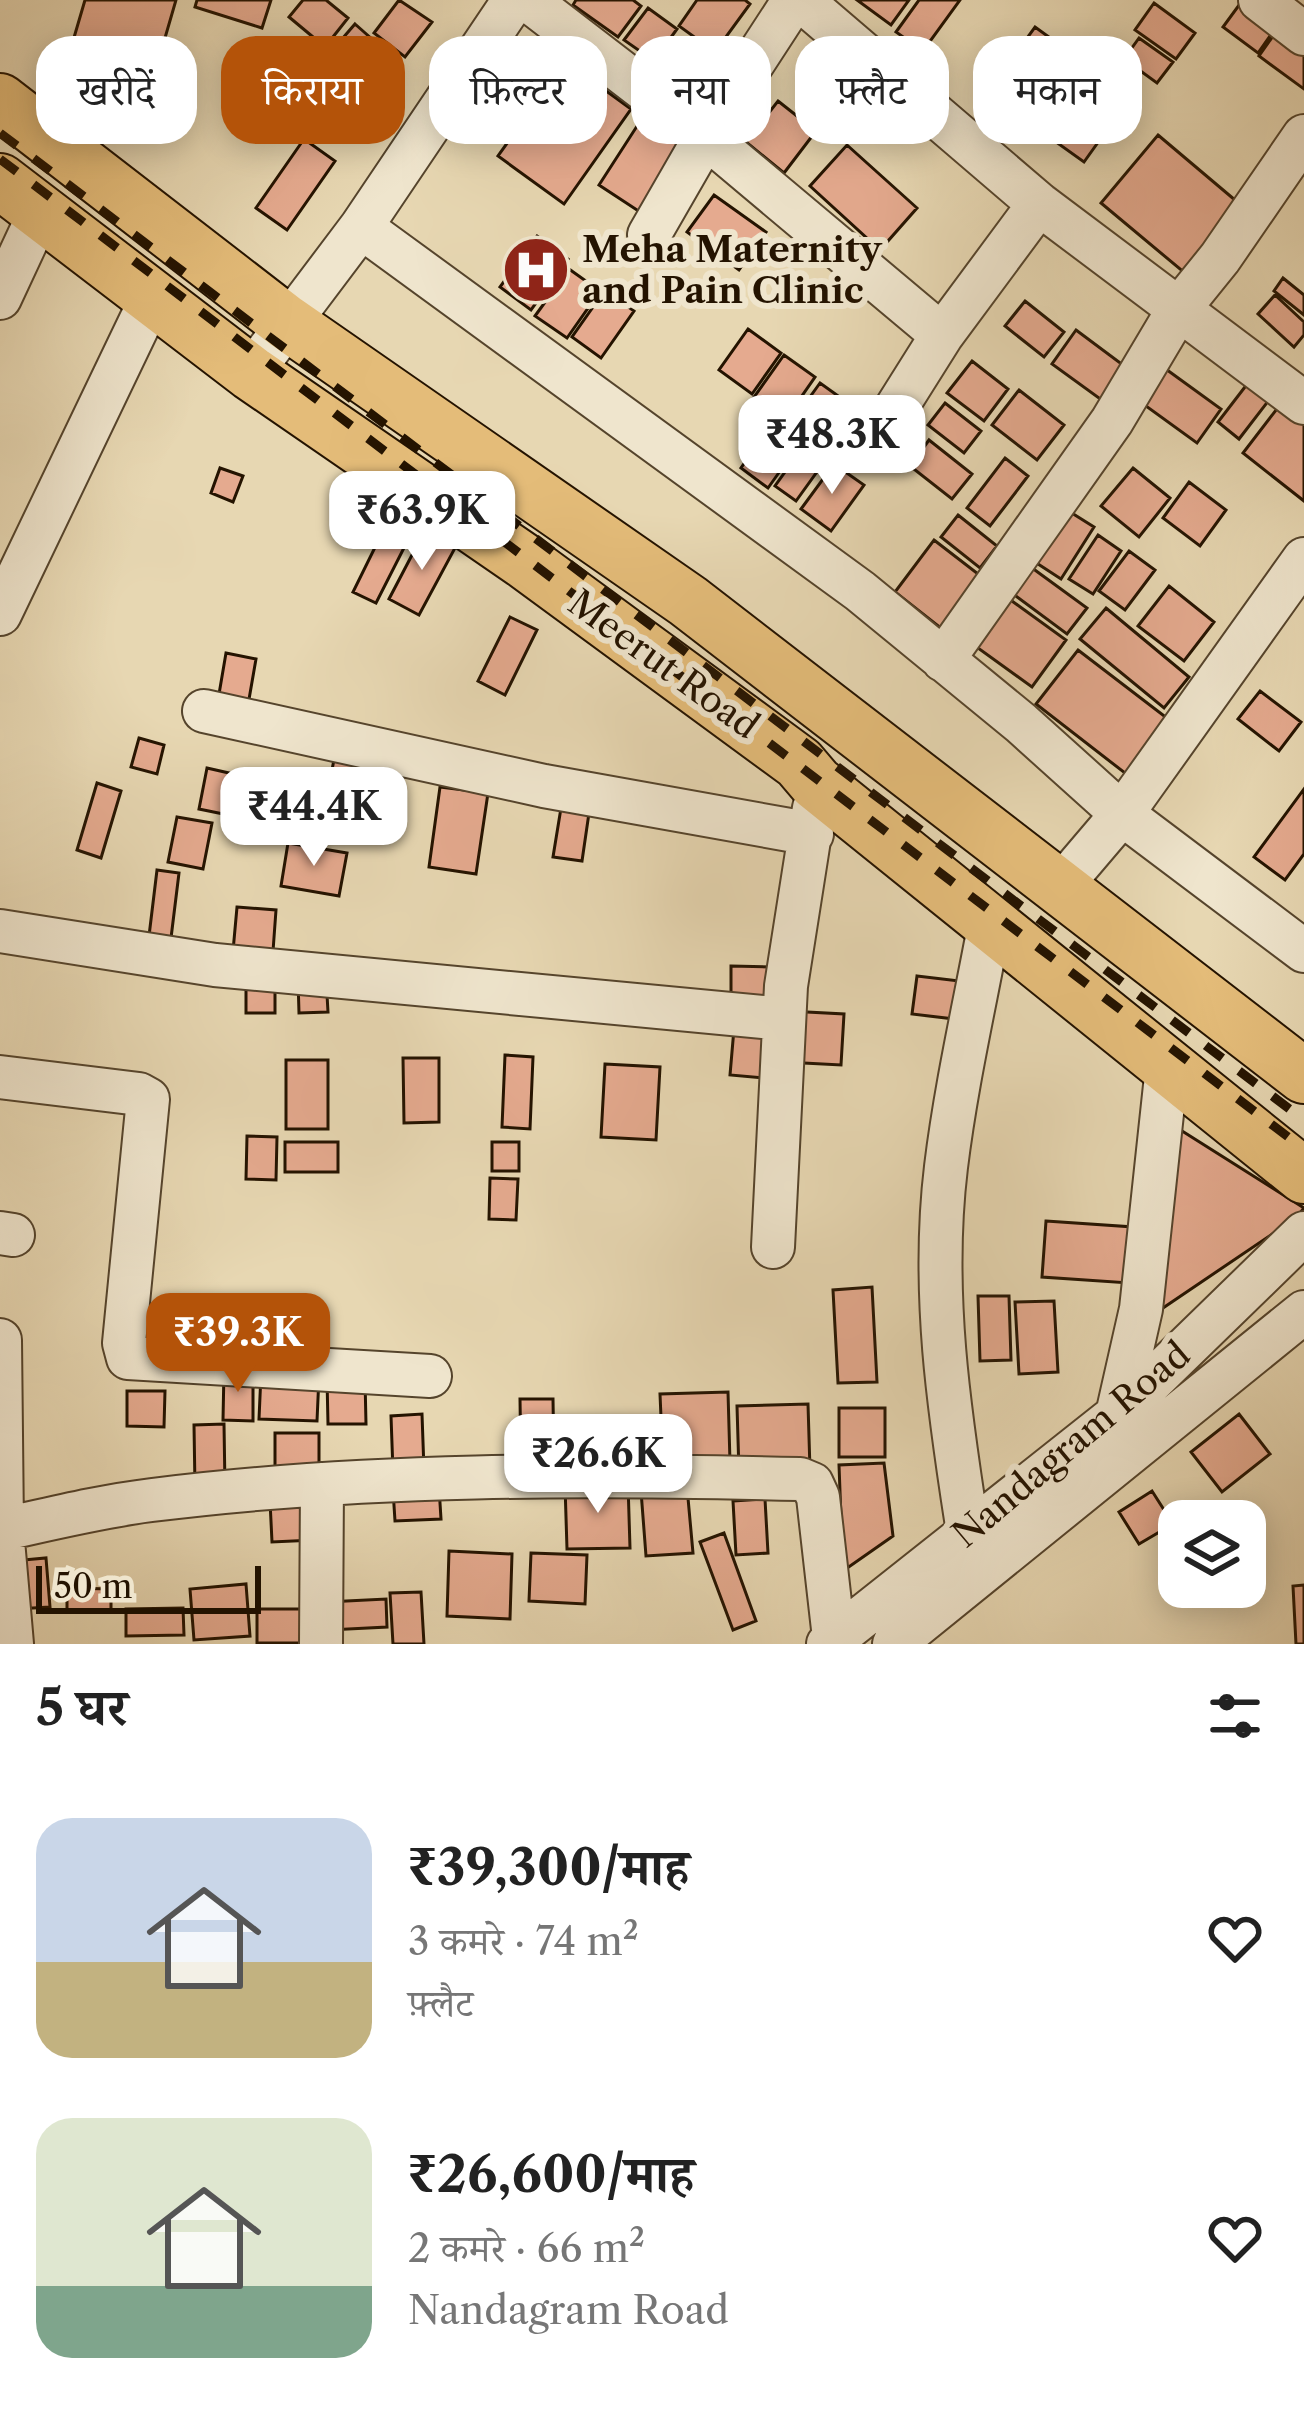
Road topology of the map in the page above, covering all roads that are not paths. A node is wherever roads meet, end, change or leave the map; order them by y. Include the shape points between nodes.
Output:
1 (514, 0) edge
2 (528, 0) edge
3 (797, 0) edge
4 (1260, 0) edge
5 (1304, 34) edge
6 (771, 39) edge
7 (631, 79) edge
8 (0, 101) edge
9 (1304, 136) edge
10 (702, 144) edge
11 (714, 144) edge
12 (20, 196) edge
13 (1039, 204) junction
14 (361, 227) junction
15 (649, 235) dead end
16 (152, 297) junction
17 (0, 298) edge
18 (1178, 310) junction
19 (286, 322) junction
20 (942, 335) junction
21 (251, 373) junction
22 (1304, 403) edge
23 (881, 432) dead end
24 (18, 534) edge
25 (1304, 559) edge
26 (1291, 605) edge
27 (0, 614) edge
28 (943, 660) junction
29 (204, 711) dead end
30 (814, 808) junction
31 (1121, 814) junction
32 (1059, 888) junction
33 (990, 922) junction
34 (0, 931) edge
35 (1304, 950) edge
36 (784, 1019) junction
37 (1167, 1067) junction
38 (1304, 1076) edge
39 (0, 1077) edge
40 (1304, 1176) edge
41 (1304, 1233) edge
42 (773, 1247) dead end
43 (1304, 1312) edge
44 (0, 1340) edge
45 (430, 1376) dead end
46 (1117, 1415) junction
47 (322, 1484) junction
48 (1, 1530) edge
49 (968, 1532) junction
50 (831, 1641) edge
51 (12, 1644) edge
52 (320, 1644) edge
53 (894, 1644) edge

1 - 14 street
2 - 7 street
3 - 6 street
3 - 13 street
4 - 5 street
8 - 19 main road, Meerut Road
9 - 18 street
10 - 15 street
11 - 20 street
12 - 16 main road, Meerut Road
12 - 17 street
13 - 18 street
13 - 20 street
14 - 19 street
14 - 28 street
16 - 21 main road, Meerut Road
16 - 24 street
18 - 22 street
18 - 28 street via 1112,421
19 - 21 street
19 - 32 main road, Meerut Road via 688,601
20 - 23 street
21 - 30 main road, Meerut Road via 799,763
24 - 27 street
25 - 26 street
26 - 31 street
28 - 31 street
29 - 30 street via 544,786
30 - 33 main road, Meerut Road
30 - 36 street
31 - 32 street
31 - 35 street
32 - 38 main road, Meerut Road
33 - 37 main road, Meerut Road
33 - 49 street via 946,1168 940,1271 946,1393
34 - 36 street via 215,965
36 - 42 street
37 - 40 main road, Meerut Road
37 - 46 street via 1141,1309
39 - 45 street via 148,1099 128,1358
41 - 46 street, Nandagram Road
43 - 53 street, Nandagram Road
44 - 48 street
46 - 49 street, Nandagram Road
47 - 48 street via 149,1500
47 - 50 street via 591,1474 800,1479 818,1497
47 - 52 street
48 - 51 street
49 - 50 street, Nandagram Road

